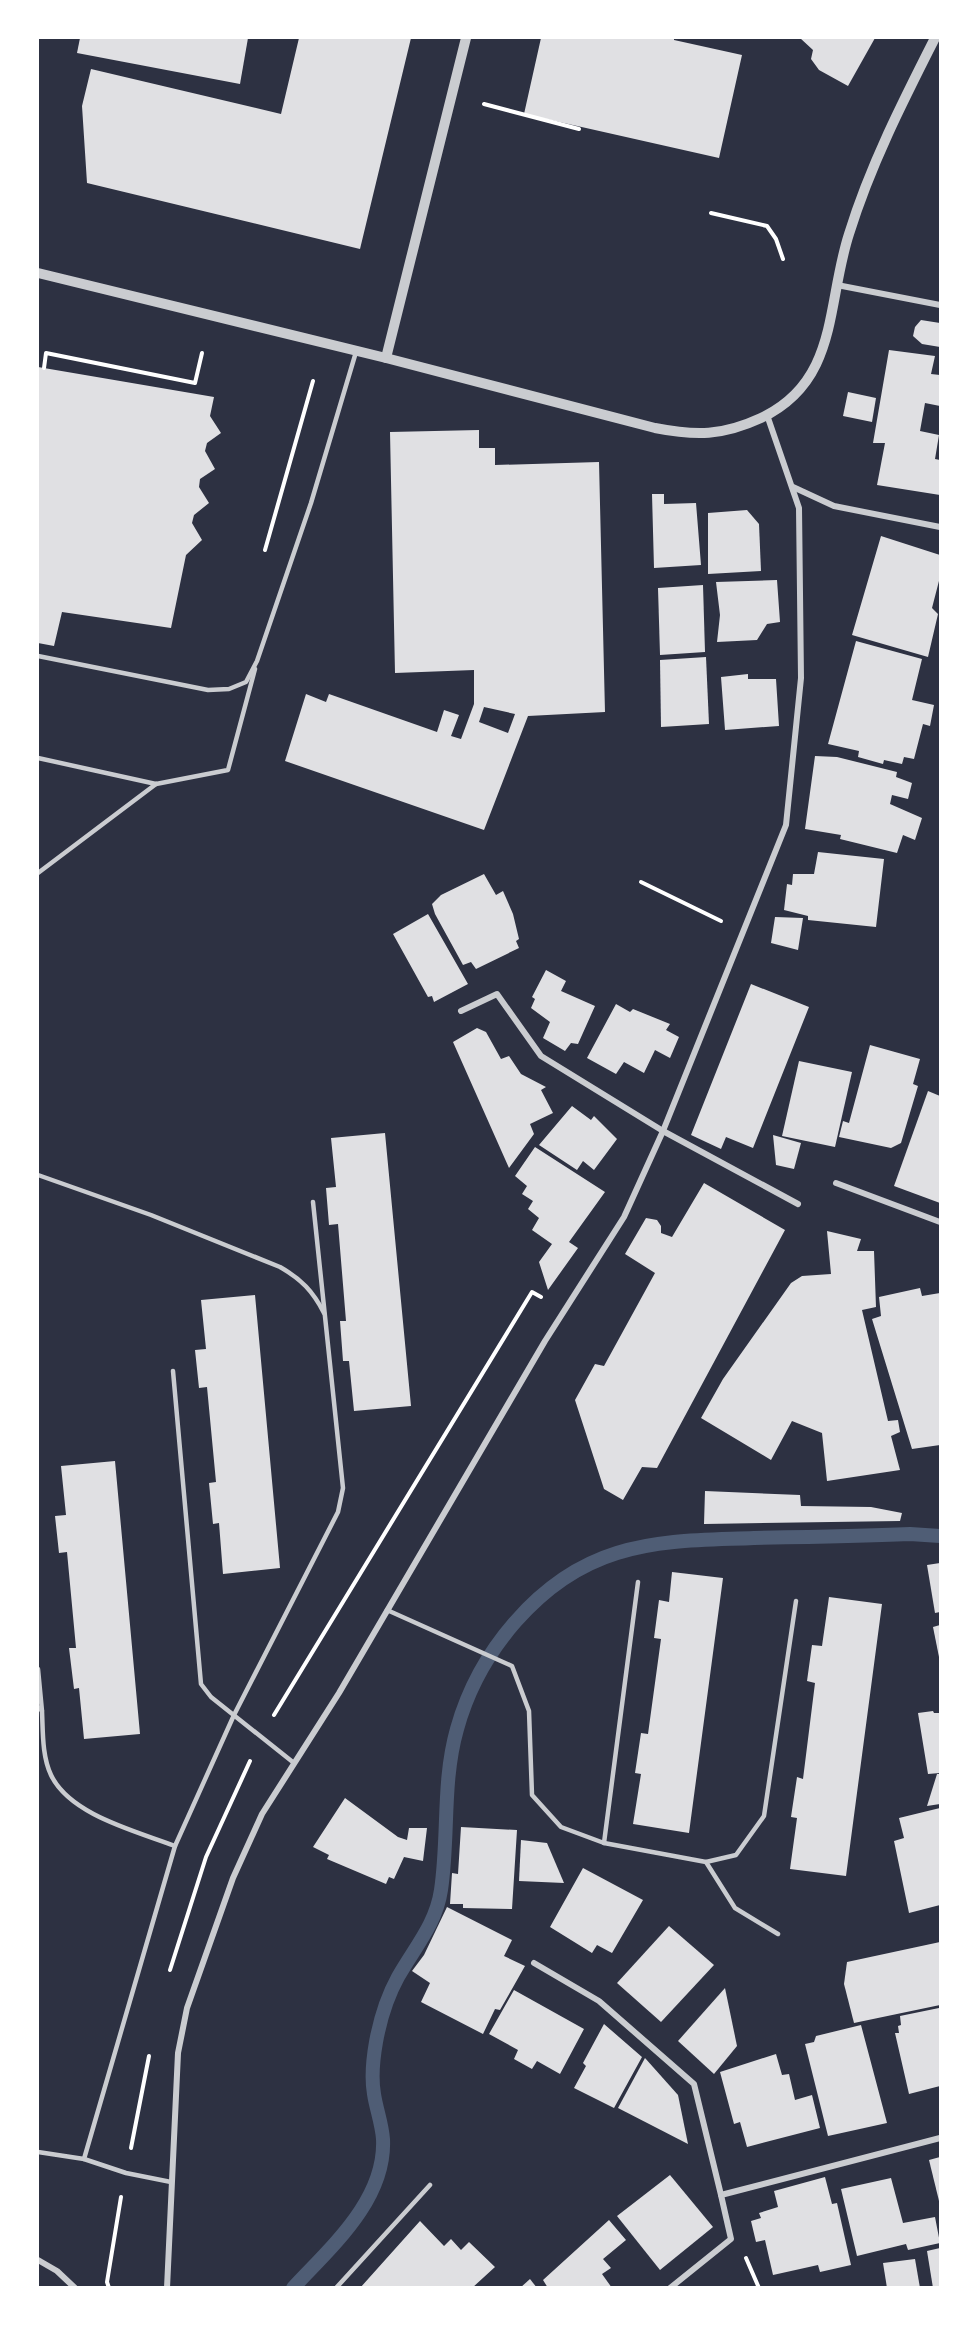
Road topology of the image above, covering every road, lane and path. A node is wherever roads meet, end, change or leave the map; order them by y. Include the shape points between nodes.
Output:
1 (466, 38) edge
2 (934, 38) edge
3 (484, 104) dead end
4 (579, 129) dead end
5 (711, 213) dead end
6 (783, 259) dead end
7 (38, 273) edge
8 (837, 285) junction
9 (940, 305) edge
10 (357, 351) junction
11 (202, 354) dead end
12 (386, 358) junction
13 (44, 368) dead end
14 (313, 381) dead end
15 (767, 415) junction
16 (793, 487) junction
17 (940, 527) edge
18 (265, 551) dead end
19 (38, 656) edge
20 (257, 661) junction
21 (38, 758) edge
22 (156, 784) junction
23 (38, 873) edge
24 (641, 882) dead end
25 (744, 932) junction
26 (461, 1011) dead end
27 (663, 1131) junction
28 (38, 1175) edge
29 (836, 1183) dead end
30 (313, 1202) dead end
31 (798, 1204) dead end
32 (940, 1222) edge
33 (325, 1315) junction
34 (173, 1371) dead end
35 (638, 1581) dead end
36 (796, 1601) dead end
37 (387, 1611) junction
38 (38, 1669) edge
39 (40, 1709) edge
40 (234, 1715) junction
41 (294, 1763) junction
42 (604, 1844) junction
43 (176, 1846) junction
44 (706, 1862) junction
45 (778, 1934) dead end
46 (534, 1963) dead end
47 (940, 2138) edge
48 (38, 2152) edge
49 (84, 2159) junction
50 (171, 2182) junction
51 (430, 2185) dead end
52 (721, 2195) junction
53 (38, 2260) edge
54 (75, 2288) edge
55 (167, 2288) edge
56 (336, 2288) edge
57 (670, 2288) edge

1 - 12 street
2 - 8 street via 869,180 848,236
3 - 4 path
5 - 6 path via 767,226
7 - 10 street
8 - 9 street
8 - 15 street via 825,338 810,379 799,394
10 - 12 street
10 - 20 lane
11 - 13 path via 195,383 46,353
12 - 15 street via 690,434 727,430
14 - 18 path
15 - 16 street
16 - 17 street via 834,506
16 - 25 street via 799,508 801,678 786,825
19 - 20 lane via 208,690 229,689 246,682
20 - 22 lane via 228,770
21 - 22 lane
22 - 23 lane
24 - 25 path
25 - 27 street
26 - 27 street via 497,994 541,1056
27 - 31 street
27 - 37 street via 624,1217 545,1341
28 - 33 lane via 280,1267 299,1278 314,1294
29 - 32 street
30 - 33 lane
33 - 40 lane via 343,1488 338,1512
34 - 40 lane via 201,1684
35 - 42 lane
36 - 44 lane via 764,1816 736,1855
37 - 41 street
37 - 42 lane via 512,1666 530,1711 532,1795 561,1827
38 - 39 lane
39 - 43 lane via 46,1756 61,1791 78,1806
40 - 41 lane
40 - 43 lane
41 - 50 street via 262,1814 233,1878 187,2008 178,2053
42 - 44 lane
43 - 49 lane
44 - 45 lane via 735,1908
46 - 52 street via 599,2001 694,2084
47 - 52 street
48 - 49 lane
49 - 50 lane
50 - 55 street
51 - 56 lane
52 - 57 street via 731,2239
53 - 54 street

